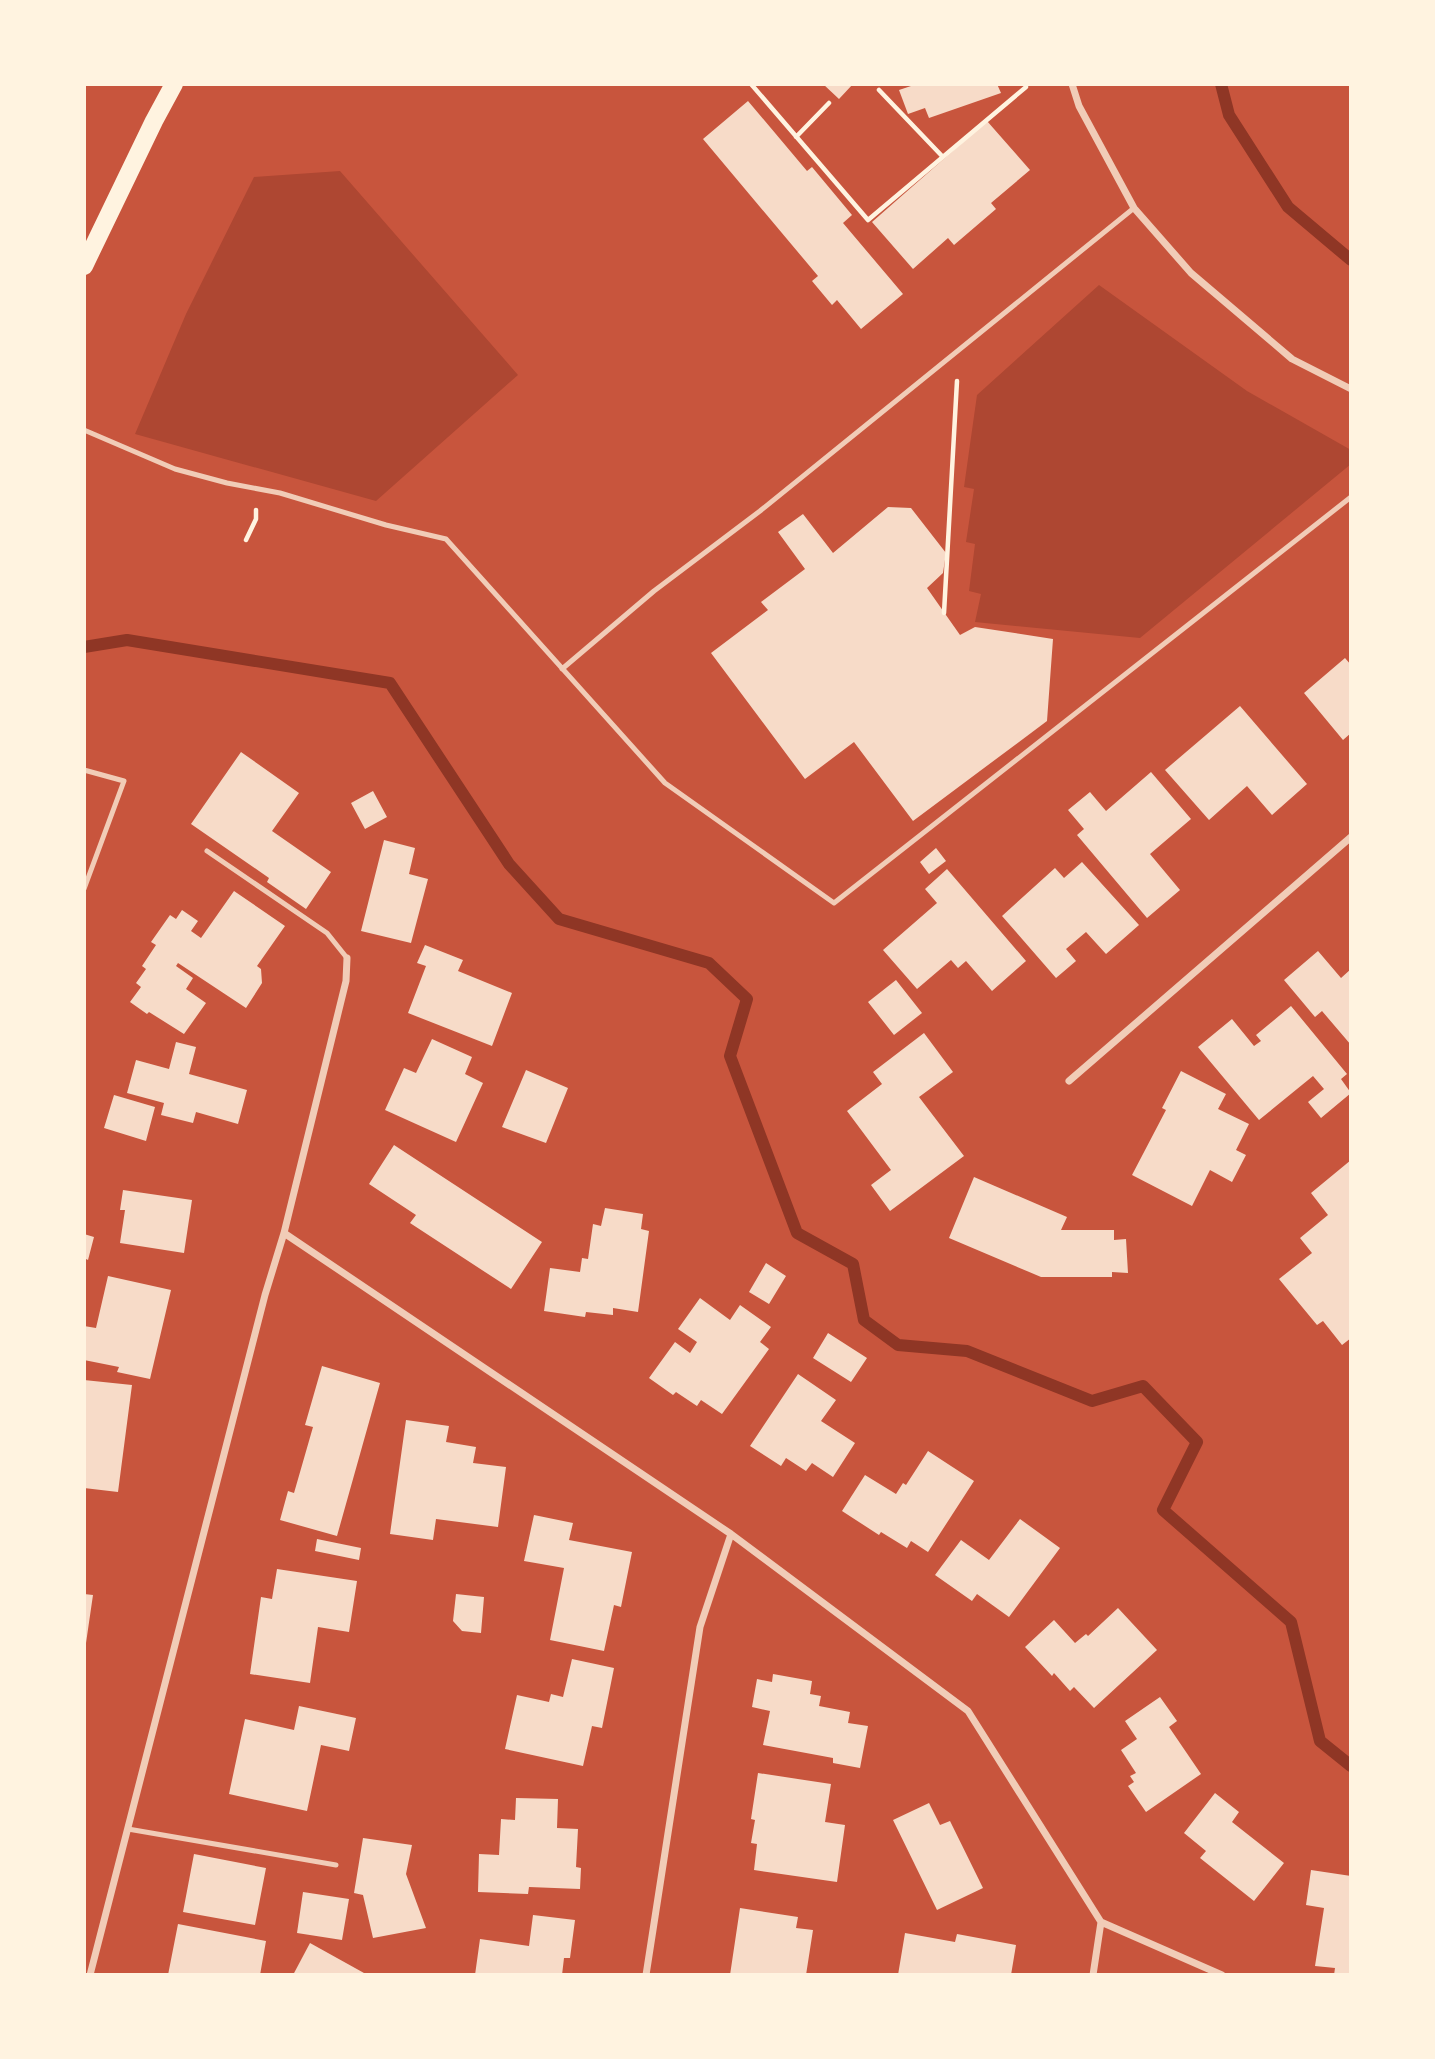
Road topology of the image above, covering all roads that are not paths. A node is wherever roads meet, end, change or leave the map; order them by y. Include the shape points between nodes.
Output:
1 (174, 84) edge
2 (1072, 84) edge
3 (1134, 208) junction
4 (84, 266) edge
5 (1351, 389) edge
6 (84, 430) edge
7 (1351, 497) edge
8 (562, 669) junction
9 (84, 770) edge
10 (1351, 837) edge
11 (207, 851) dead end
12 (84, 890) edge
13 (347, 958) joint
14 (1069, 1081) dead end
15 (284, 1233) junction
16 (731, 1534) junction
17 (128, 1829) junction
18 (335, 1866) dead end
19 (1101, 1922) junction
20 (90, 1975) edge
21 (646, 1975) edge
22 (1093, 1975) edge
23 (1222, 1975) edge

1 - 4 main road
2 - 3 street via 1079,106
3 - 5 street via 1191,274 1237,314 1292,359
3 - 8 lane
6 - 8 lane via 175,469 281,493 446,540
7 - 8 lane via 834,903 665,783
9 - 12 lane via 124,781
10 - 14 street
11 - 13 lane via 327,933
13 - 15 street via 346,981
15 - 16 street
15 - 17 street
16 - 19 street via 968,1711
16 - 21 street via 699,1627
17 - 18 lane
17 - 20 street
19 - 22 street
19 - 23 street

